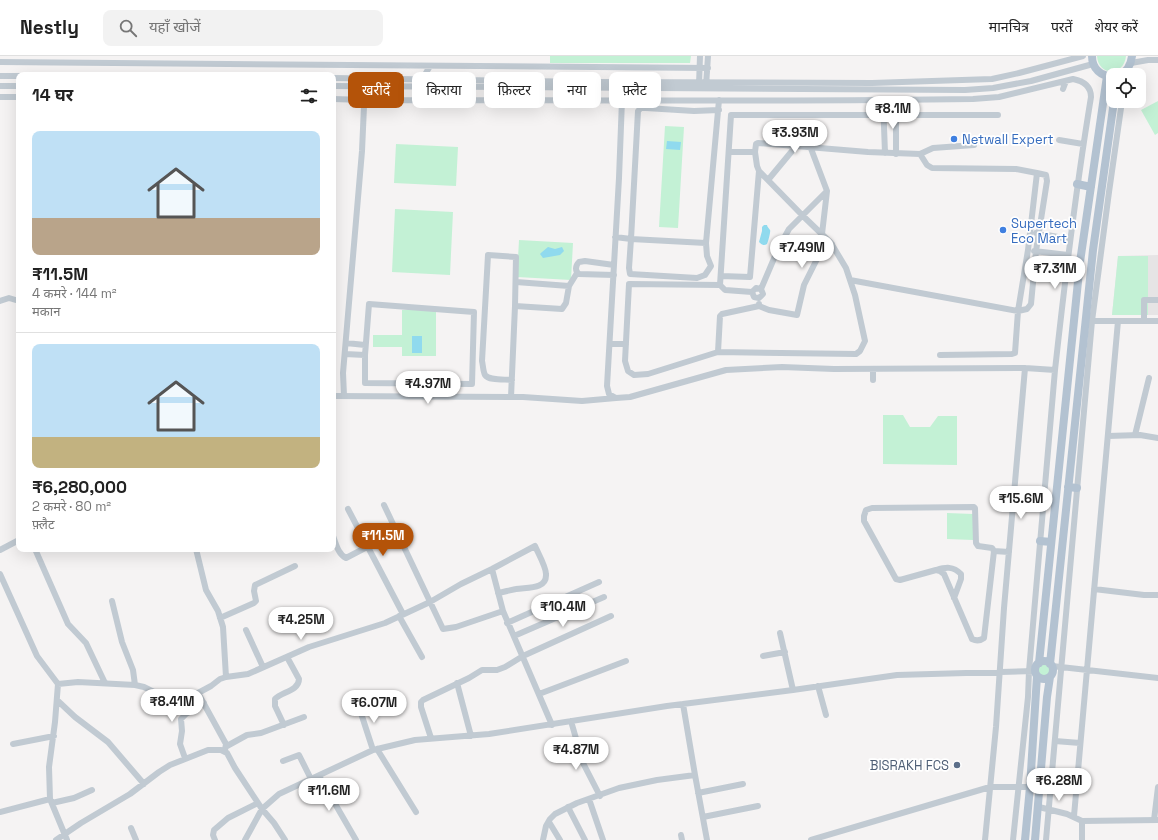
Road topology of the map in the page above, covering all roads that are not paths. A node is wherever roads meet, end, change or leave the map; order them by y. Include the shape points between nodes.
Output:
1 (700, 56) edge
2 (708, 56) edge
3 (1083, 56) edge
4 (105, 59) edge
5 (1092, 60) edge
6 (1132, 60) edge
7 (1158, 60) edge
8 (0, 62) edge
9 (429, 68) junction
10 (700, 68) junction
11 (708, 68) junction
12 (427, 72) edge
13 (1106, 75) edge
14 (0, 76) edge
15 (16, 76) edge
16 (336, 78) edge
17 (348, 78) edge
18 (476, 80) edge
19 (1066, 81) junction
20 (0, 86) edge
21 (16, 86) edge
22 (336, 86) edge
23 (348, 86) edge
24 (702, 86) junction
25 (404, 87) edge
26 (998, 87) junction
27 (661, 88) edge
28 (609, 89) edge
29 (1063, 89) dead end
30 (0, 97) edge
31 (16, 97) edge
32 (999, 97) junction
33 (896, 99) junction
34 (336, 100) edge
35 (348, 100) edge
36 (404, 100) edge
37 (609, 100) edge
38 (661, 100) edge
39 (683, 100) junction
40 (719, 100) junction
41 (883, 100) junction
42 (1106, 100) edge
43 (365, 108) edge
44 (622, 108) edge
45 (1113, 108) edge
46 (1121, 108) edge
47 (683, 110) junction
48 (719, 110) junction
49 (884, 115) junction
50 (998, 115) dead end
51 (896, 116) junction
52 (1059, 140) dead end
53 (1083, 144) junction
54 (974, 145) dead end
55 (797, 146) junction
56 (810, 146) junction
57 (728, 152) junction
58 (755, 152) junction
59 (885, 153) junction
60 (896, 154) junction
61 (920, 154) junction
62 (759, 171) junction
63 (1037, 172) junction
64 (768, 180) junction
65 (1077, 184) junction
66 (1091, 187) junction
67 (827, 191) junction
68 (1105, 191) junction
69 (803, 216) junction
70 (1031, 232) junction
71 (1039, 233) junction
72 (822, 234) junction
73 (616, 237) junction
74 (631, 239) junction
75 (1070, 239) junction
76 (706, 243) junction
77 (832, 244) junction
78 (1028, 250) junction
79 (1036, 251) junction
80 (1068, 255) junction
81 (614, 265) junction
82 (577, 272) junction
83 (614, 275) junction
84 (721, 276) junction
85 (850, 280) junction
86 (516, 282) junction
87 (720, 285) junction
88 (569, 286) junction
89 (761, 289) junction
90 (752, 292) junction
91 (759, 298) junction
92 (16, 300) edge
93 (1158, 300) edge
94 (0, 301) edge
95 (515, 306) junction
96 (759, 306) junction
97 (1018, 311) junction
98 (1118, 321) junction
99 (1144, 321) junction
100 (1158, 321) edge
101 (1088, 322) junction
102 (346, 343) junction
103 (610, 344) junction
104 (626, 344) junction
105 (366, 345) junction
106 (718, 352) junction
107 (345, 354) junction
108 (940, 355) dead end
109 (364, 356) junction
110 (873, 368) junction
111 (1025, 368) junction
112 (1055, 370) junction
113 (1149, 378) dead end
114 (512, 380) junction
115 (873, 380) dead end
116 (336, 396) edge
117 (344, 396) junction
118 (511, 397) junction
119 (616, 398) junction
120 (1135, 435) junction
121 (1108, 436) junction
122 (1158, 438) edge
123 (1068, 487) junction
124 (1077, 488) junction
125 (1002, 500) dead end
126 (1014, 501) junction
127 (384, 505) dead end
128 (348, 509) dead end
129 (1040, 541) junction
130 (16, 542) edge
131 (1051, 542) junction
132 (336, 543) edge
133 (367, 547) junction
134 (0, 550) edge
135 (994, 551) junction
136 (36, 552) edge
137 (197, 552) edge
138 (1009, 552) junction
139 (295, 566) dead end
140 (492, 569) junction
141 (936, 570) junction
142 (0, 574) edge
143 (599, 582) dead end
144 (1094, 589) junction
145 (498, 593) junction
146 (1158, 595) edge
147 (604, 597) dead end
148 (954, 598) junction
149 (112, 601) dead end
150 (430, 602) junction
151 (503, 611) junction
152 (401, 615) junction
153 (611, 616) dead end
154 (220, 618) junction
155 (508, 623) junction
156 (246, 630) dead end
157 (780, 633) dead end
158 (514, 636) junction
159 (785, 652) junction
160 (523, 656) junction
161 (763, 656) dead end
162 (287, 657) junction
163 (422, 657) dead end
164 (626, 661) dead end
165 (1039, 663) junction
166 (1051, 665) junction
167 (263, 667) junction
168 (1062, 667) junction
169 (1087, 670) junction
170 (1000, 672) junction
171 (1034, 672) junction
172 (226, 677) junction
173 (1050, 677) junction
174 (1158, 678) edge
175 (105, 683) junction
176 (457, 683) junction
177 (58, 684) junction
178 (135, 684) junction
179 (818, 686) junction
180 (793, 690) junction
181 (198, 693) junction
182 (539, 694) junction
183 (57, 700) junction
184 (204, 703) junction
185 (358, 704) dead end
186 (683, 704) junction
187 (826, 715) dead end
188 (304, 717) dead end
189 (571, 721) junction
190 (284, 725) junction
191 (552, 725) junction
192 (54, 736) junction
193 (471, 736) junction
194 (431, 738) junction
195 (1055, 741) junction
196 (1080, 743) junction
197 (13, 744) dead end
198 (225, 749) junction
199 (375, 749) junction
200 (185, 758) junction
201 (283, 761) dead end
202 (694, 775) junction
203 (319, 776) junction
204 (311, 780) junction
205 (144, 784) junction
206 (743, 784) dead end
207 (990, 787) junction
208 (1018, 787) junction
209 (1030, 787) junction
210 (1158, 787) edge
211 (92, 790) dead end
212 (698, 793) junction
213 (600, 796) junction
214 (589, 799) junction
215 (51, 801) junction
216 (258, 803) junction
217 (758, 806) dead end
218 (568, 807) junction
219 (1039, 807) junction
220 (262, 809) junction
221 (1048, 809) junction
222 (0, 812) edge
223 (416, 812) dead end
224 (1074, 816) junction
225 (703, 817) junction
226 (1156, 820) edge
227 (1082, 821) junction
228 (549, 822) junction
229 (131, 828) dead end
230 (65, 837) edge
231 (600, 839) edge
232 (56, 840) edge
233 (136, 840) edge
234 (215, 840) edge
235 (245, 840) edge
236 (285, 840) edge
237 (356, 840) edge
238 (543, 840) edge
239 (560, 840) edge
240 (585, 840) edge
241 (707, 840) edge
242 (810, 840) edge
243 (985, 840) edge
244 (1013, 840) edge
245 (1025, 840) edge
246 (1035, 840) edge
247 (1046, 840) edge
248 (1082, 840) edge

1 - 10 street
2 - 11 street
3 - 24 street via 1004,77 978,80
4 - 8 street
4 - 9 street
5 - 13 main road via 1098,72
5 - 26 street via 1031,81
6 - 7 street
9 - 10 street
9 - 12 street
10 - 11 street
10 - 24 street
11 - 24 street
14 - 15 street
16 - 17 street
18 - 24 street
19 - 29 street
19 - 32 street
19 - 53 street via 1080,81 1089,87 1091,92
20 - 21 street
22 - 23 street
24 - 26 street via 965,90
24 - 27 street
25 - 28 street
26 - 32 street
30 - 31 street
32 - 33 street
33 - 41 street
33 - 51 street
34 - 35 street
36 - 37 street
38 - 39 street
39 - 40 street
39 - 47 street
40 - 41 street
40 - 48 street
41 - 49 street
42 - 66 main road
43 - 102 street
44 - 73 street
45 - 68 main road
46 - 68 street
47 - 48 street
47 - 74 street via 641,108 638,111
48 - 76 street
49 - 51 street
49 - 57 street via 731,115
49 - 59 street
50 - 51 street
51 - 60 street
52 - 53 street
53 - 65 street
54 - 61 street via 933,148
55 - 56 street
55 - 58 street via 758,143
55 - 64 street
56 - 59 street
56 - 67 street
57 - 58 street
57 - 84 street
58 - 62 street
59 - 60 street
60 - 61 street
61 - 63 street via 932,168 1016,169
62 - 64 street
62 - 84 street via 750,277
63 - 70 street
63 - 71 street via 1045,175 1046,181
64 - 69 street
65 - 66 main road
65 - 75 street
66 - 131 main road via 1080,262
67 - 69 street
67 - 72 street
68 - 101 main road via 1093,250
69 - 72 street
69 - 89 street via 789,229
70 - 71 street
70 - 78 street
71 - 75 street
71 - 79 street
72 - 77 street
73 - 74 street
73 - 81 street
74 - 76 street
74 - 76 street via 630,274 697,278 706,275 711,266
75 - 80 street
77 - 85 street
77 - 96 street via 818,259 804,285 797,316
78 - 79 street
78 - 97 street
79 - 80 street
79 - 97 street via 1031,304 1027,309
80 - 112 street
81 - 82 street via 581,262 577,264
81 - 83 street
82 - 83 street via 582,275
82 - 88 street
83 - 103 street
84 - 87 street
85 - 97 street
85 - 106 street via 865,341 856,354
86 - 88 street
86 - 95 street
86 - 114 street via 516,257 488,255 482,361 485,375 489,378
87 - 90 street via 725,290
87 - 104 street via 629,284
88 - 95 street via 566,303 562,309
89 - 90 street via 756,288
89 - 91 street via 763,294
90 - 91 street via 754,297
91 - 96 street
92 - 94 street via 9,298
93 - 99 street via 1144,300
95 - 114 street
96 - 106 street via 720,316
97 - 108 street via 1014,353
98 - 99 street
98 - 101 street
98 - 121 street
99 - 100 street
101 - 123 main road
101 - 124 street
102 - 105 street
102 - 107 street
103 - 104 street
103 - 119 street via 607,386 609,394
104 - 106 street via 625,361 628,371 634,375 648,374
105 - 109 street
105 - 109 street via 369,304 474,312 472,384 364,383
107 - 109 street
107 - 117 street
110 - 111 street
110 - 115 street
110 - 119 street via 782,367 726,370
111 - 112 street
111 - 126 street
112 - 129 street
113 - 120 street
114 - 118 street
116 - 117 street
117 - 118 street
118 - 119 street via 582,401
120 - 121 street
120 - 122 street
121 - 144 street
123 - 124 main road
123 - 166 main road
124 - 168 street
125 - 126 street
126 - 138 street
127 - 150 street
128 - 133 street
129 - 131 main road
129 - 171 street
130 - 134 street
131 - 165 main road
132 - 133 street via 342,556 346,558
133 - 152 street
135 - 138 street
135 - 141 street via 992,548 976,544 974,507 866,510 864,521 896,579
135 - 148 street via 982,640 972,639
136 - 175 street via 68,624 86,643
137 - 154 street via 206,590
138 - 170 street
139 - 154 street via 255,585 254,603
140 - 145 street
140 - 145 street via 534,546 546,573 545,579 538,586
140 - 150 street
141 - 148 street via 944,574
141 - 148 street via 949,567 961,574
142 - 177 street via 37,656
143 - 155 street
144 - 146 street
144 - 169 street
145 - 151 street
147 - 158 street
149 - 178 street
150 - 151 street via 442,628 445,629
150 - 152 street
151 - 155 street
152 - 162 street
152 - 163 street
153 - 160 street
154 - 172 street via 223,627
155 - 158 street
156 - 167 street
157 - 159 street
158 - 160 street
159 - 161 street
159 - 180 street
160 - 176 street via 505,667 482,670
160 - 182 street
162 - 167 street
162 - 190 street via 299,683 275,699 275,706
164 - 182 street
165 - 166 main road
165 - 171 main road
166 - 168 street
166 - 173 main road via 1053,672
167 - 172 street via 248,674
168 - 169 street
168 - 195 street
169 - 174 street
169 - 196 street
170 - 171 street
170 - 179 street via 896,675
170 - 207 street
171 - 173 main road via 1042,679
171 - 208 street via 1028,697
171 - 209 main road
172 - 181 street
173 - 219 main road
175 - 177 street
175 - 178 street
176 - 193 street
176 - 194 street via 421,702
177 - 183 street
178 - 181 street via 168,699
179 - 180 street
179 - 187 street
180 - 186 street
181 - 184 street
182 - 191 street
183 - 192 street
183 - 205 street via 108,742
184 - 198 street
184 - 200 street via 181,719 180,744
185 - 199 street
186 - 189 street
186 - 202 street
188 - 190 street
189 - 191 street
189 - 213 street via 583,764
190 - 198 street via 261,733 247,734
191 - 193 street
192 - 197 street
192 - 215 street via 49,767
193 - 194 street
194 - 199 street
195 - 196 street
195 - 221 street
196 - 224 street
198 - 200 street via 208,750
198 - 216 street
199 - 203 street
199 - 223 street
200 - 205 street via 170,765
201 - 204 street via 299,755
202 - 212 street
202 - 213 street via 619,788
203 - 204 street
203 - 237 street
204 - 220 street via 279,794
205 - 230 street via 81,823
206 - 212 street
207 - 208 street
207 - 242 street
207 - 243 street
208 - 209 street
208 - 244 street
209 - 245 main road
210 - 226 street
211 - 215 street via 74,798
212 - 225 street
213 - 214 street
214 - 218 street
214 - 231 street
215 - 222 street
215 - 230 street
216 - 220 street
216 - 234 street via 236,813 218,826 212,832
217 - 225 street
218 - 228 street via 555,814
218 - 240 street
219 - 221 street
219 - 246 main road
220 - 235 street
220 - 236 street
221 - 224 street
221 - 247 street
224 - 227 street
225 - 241 street
226 - 227 street
227 - 248 street
228 - 238 street
228 - 239 street
229 - 233 street
230 - 232 street

